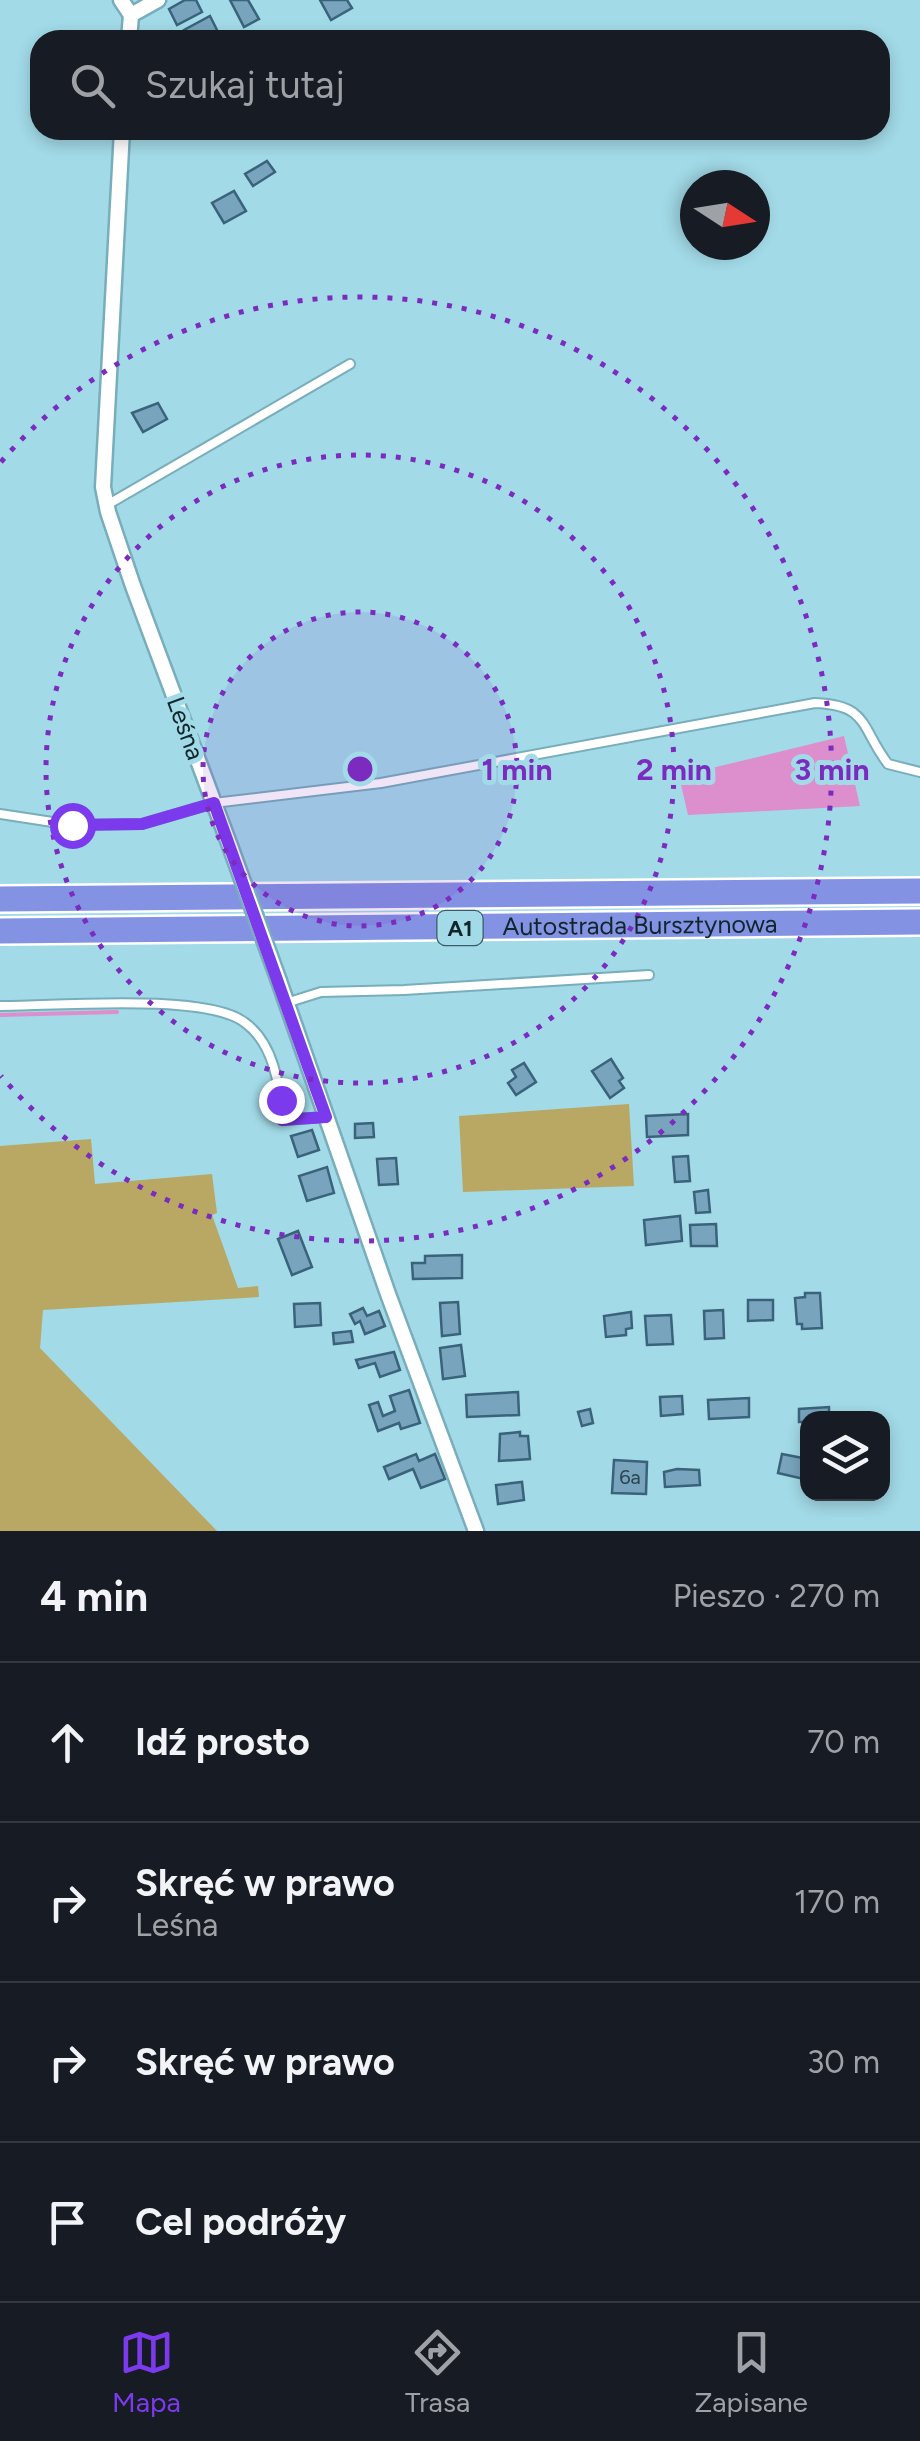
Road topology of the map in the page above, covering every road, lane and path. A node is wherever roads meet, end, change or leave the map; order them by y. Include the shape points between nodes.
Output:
1 (121, 0) edge
2 (158, 0) edge
3 (131, 15) junction
4 (130, 30) edge
5 (121, 140) edge
6 (350, 364) dead end
7 (106, 505) junction
8 (920, 772) edge
9 (214, 803) junction
10 (0, 814) edge
11 (920, 891) edge
12 (0, 899) edge
13 (920, 922) edge
14 (0, 930) edge
15 (649, 975) dead end
16 (286, 1004) junction
17 (0, 1006) edge
18 (326, 1117) junction
19 (476, 1531) edge

1 - 3 street
2 - 3 street
3 - 4 street
5 - 7 street, Leśna
6 - 7 lane
7 - 9 street, Leśna
8 - 9 lane via 888,764 854,710 815,703 381,783
9 - 10 lane via 142,824 104,826
9 - 16 street, Leśna, bridge
11 - 12 highway, Autostrada Bursztynowa / A1
13 - 14 highway, Autostrada Bursztynowa / A1
15 - 16 lane via 321,992
16 - 18 street, Leśna
17 - 18 lane via 195,1005 233,1015 268,1053 282,1120
18 - 19 street, Leśna

